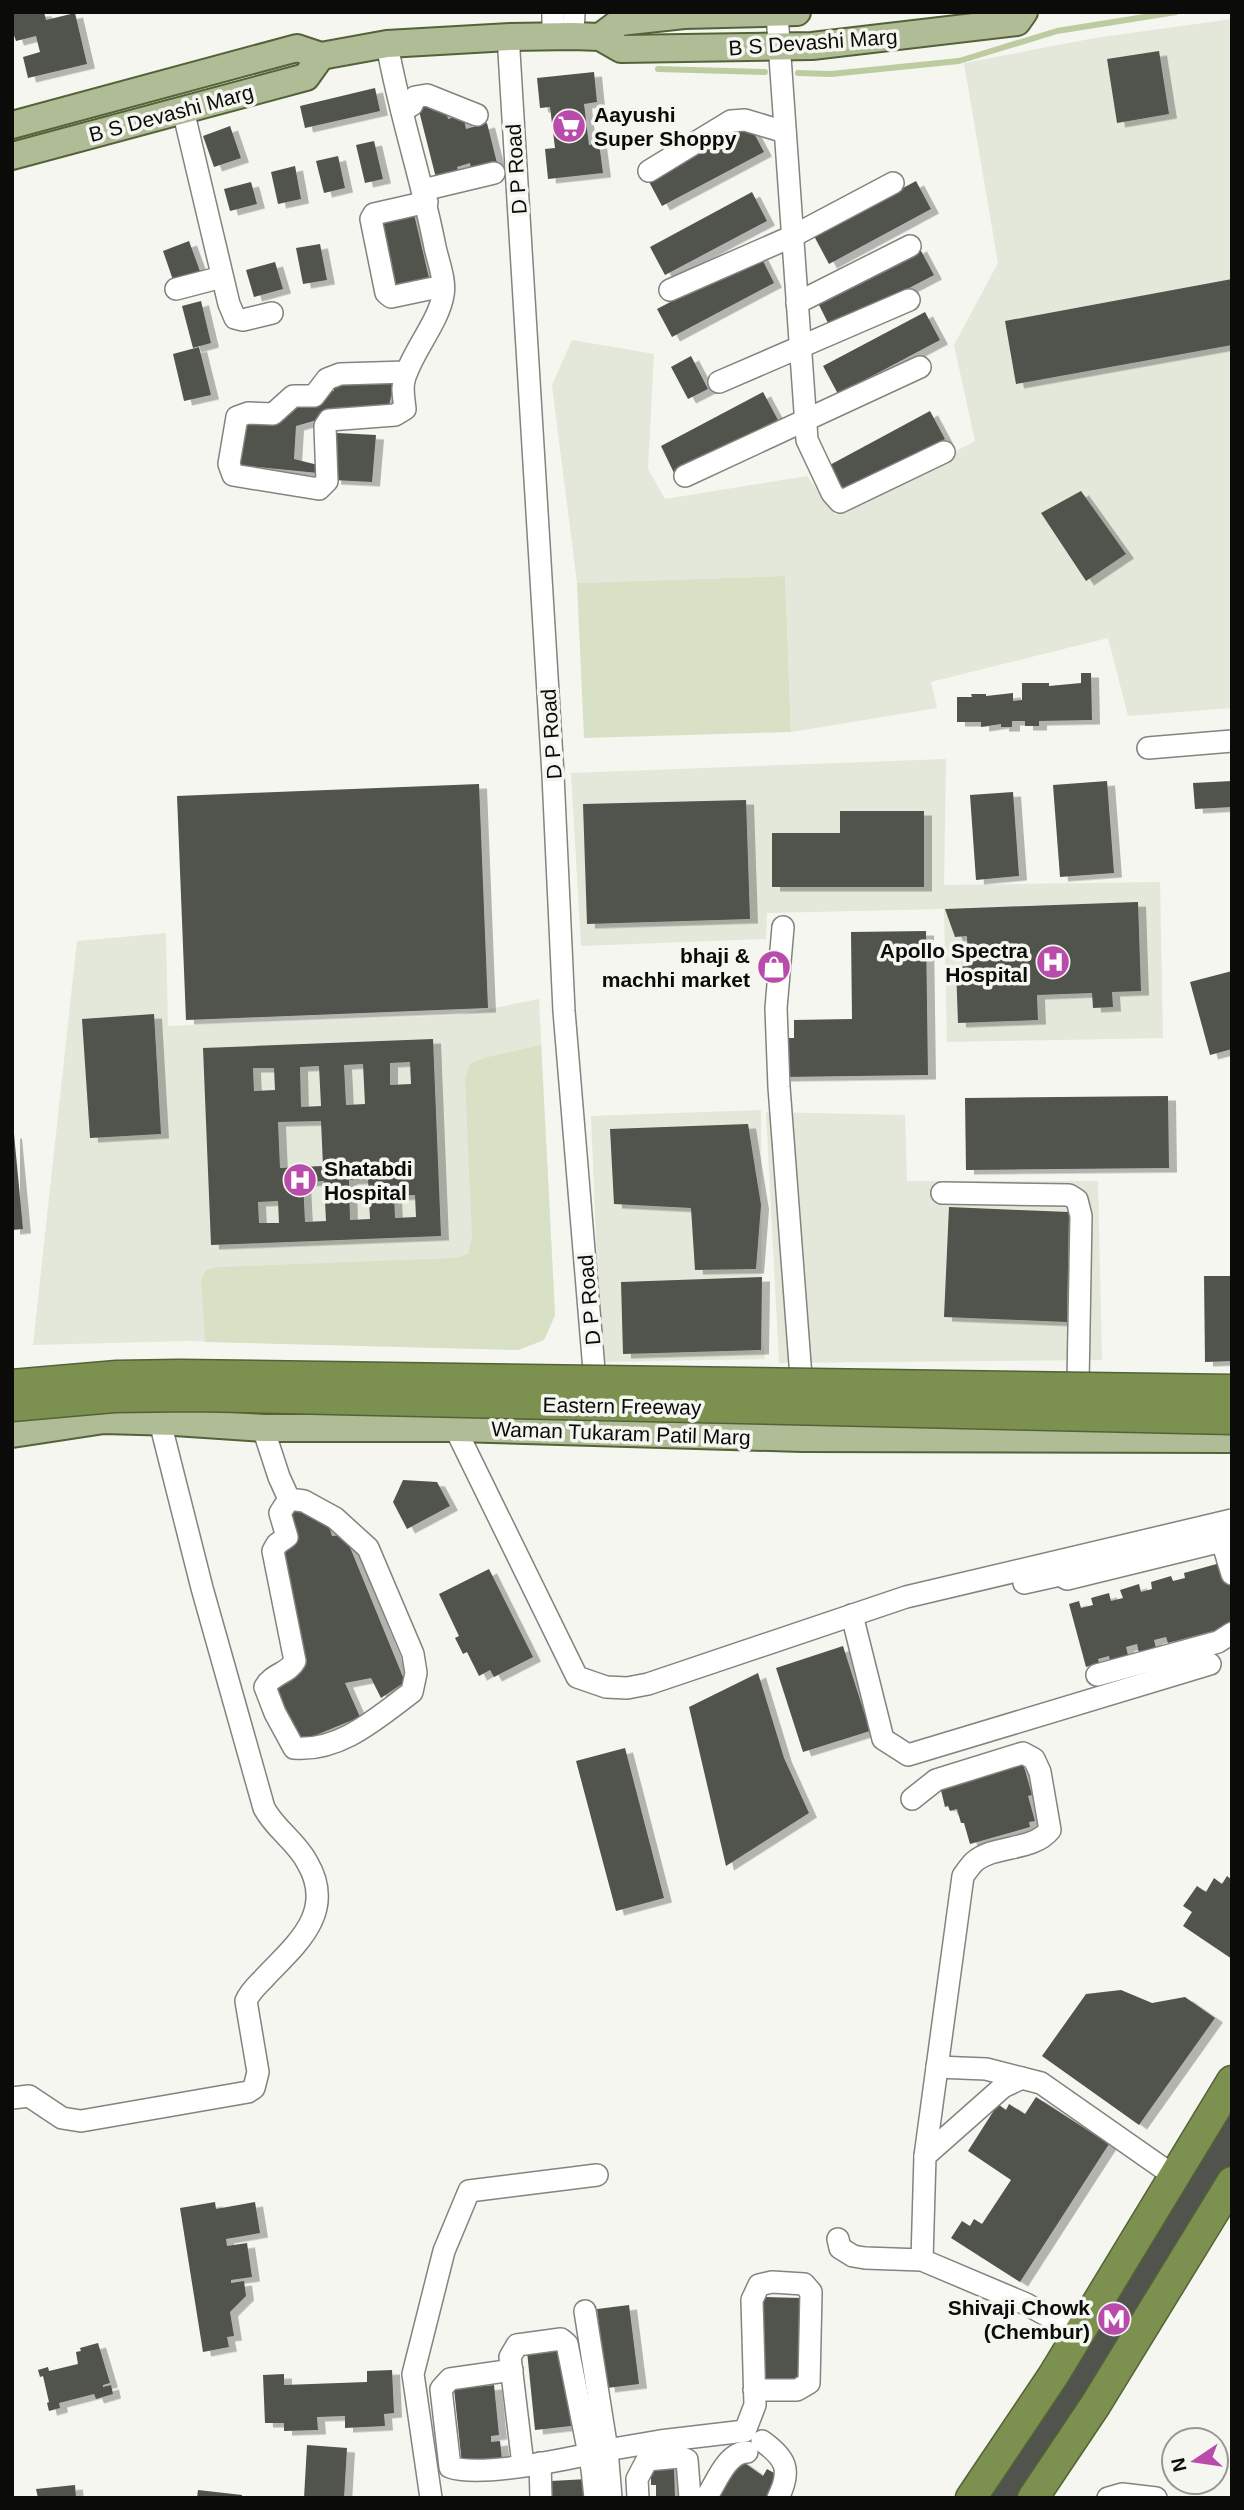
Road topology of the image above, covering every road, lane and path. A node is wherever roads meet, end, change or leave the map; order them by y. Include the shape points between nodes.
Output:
1 (1024, 12) edge
2 (787, 13) edge
3 (684, 14) edge
4 (563, 24) edge
5 (510, 37) junction
6 (600, 37) junction
7 (387, 44) junction
8 (780, 48) junction
9 (321, 56) junction
10 (183, 110) junction
11 (402, 111) junction
12 (477, 114) dead end
13 (12, 125) edge
14 (785, 132) junction
15 (12, 156) edge
16 (649, 171) dead end
17 (494, 173) dead end
18 (893, 183) dead end
19 (425, 196) junction
20 (793, 236) junction
21 (910, 246) dead end
22 (222, 277) junction
23 (443, 286) junction
24 (176, 289) dead end
25 (670, 290) dead end
26 (909, 300) dead end
27 (797, 303) junction
28 (272, 313) dead end
29 (801, 348) junction
30 (920, 367) dead end
31 (407, 372) junction
32 (719, 382) dead end
33 (806, 420) junction
34 (944, 452) dead end
35 (685, 477) dead end
36 (1232, 741) edge
37 (1147, 748) dead end
38 (783, 927) dead end
39 (942, 1193) dead end
40 (595, 1372) junction
41 (12, 1377) edge
42 (801, 1377) junction
43 (844, 1378) junction
44 (1078, 1383) junction
45 (12, 1385) edge
46 (1223, 1386) edge
47 (12, 1406) edge
48 (1232, 1419) edge
49 (160, 1422) junction
50 (263, 1428) junction
51 (455, 1428) junction
52 (598, 1431) junction
53 (12, 1434) edge
54 (843, 1438) junction
55 (1201, 1439) junction
56 (1232, 1439) edge
57 (289, 1499) junction
58 (1229, 1528) edge
59 (1232, 1574) edge
60 (1024, 1583) dead end
61 (852, 1615) junction
62 (1232, 1633) edge
63 (1210, 1664) dead end
64 (1097, 1675) dead end
65 (912, 1799) dead end
66 (937, 2067) junction
67 (1022, 2078) junction
68 (1232, 2081) edge
69 (12, 2098) edge
70 (925, 2156) junction
71 (597, 2175) dead end
72 (1174, 2176) junction
73 (1232, 2182) edge
74 (838, 2239) dead end
75 (922, 2260) junction
76 (586, 2311) dead end
77 (1079, 2333) junction
78 (512, 2370) junction
79 (754, 2390) junction
80 (728, 2433) junction
81 (656, 2450) junction
82 (746, 2451) junction
83 (598, 2452) junction
84 (531, 2464) junction
85 (431, 2498) edge
86 (541, 2498) edge
87 (595, 2498) edge
88 (611, 2498) edge
89 (638, 2498) edge
90 (690, 2498) edge
91 (706, 2498) edge
92 (778, 2498) edge
93 (971, 2498) edge
94 (1032, 2498) edge
95 (1108, 2498) edge
96 (1156, 2498) edge

1 - 8 main road, B S Devashi Marg via 1017,22
2 - 3 main road, B S Devashi Marg
2 - 8 street
3 - 6 main road, B S Devashi Marg via 620,22
4 - 5 main road, B S Devashi Marg
4 - 6 main road, B S Devashi Marg
5 - 7 main road, B S Devashi Marg
5 - 40 street, D P Road via 564,1010
6 - 8 main road, B S Devashi Marg via 621,49
7 - 9 main road, B S Devashi Marg
7 - 11 street
8 - 14 street
9 - 10 main road, B S Devashi Marg via 306,77
9 - 13 main road, B S Devashi Marg via 297,48
10 - 15 main road, B S Devashi Marg
10 - 22 street
11 - 12 street via 415,97 427,94
11 - 19 street
14 - 16 street via 745,120 731,121
14 - 20 street
17 - 19 street
18 - 20 street
19 - 23 street
19 - 23 street via 371,219 386,293 391,297
20 - 25 street
20 - 27 street
21 - 27 street
22 - 24 street
22 - 28 street via 235,318
23 - 31 street via 434,319
26 - 29 street
27 - 29 street
29 - 32 street
29 - 33 street
30 - 33 street
31 - 31 street via 405,409 395,415 329,420 325,426 327,481 319,489 233,475 229,464 237,417 273,414 293,396 314,396 327,379 340,374
33 - 34 street via 807,440 840,502
33 - 35 street
36 - 37 street
38 - 42 street via 776,1008 779,1087
39 - 44 street via 1069,1195 1077,1200
40 - 41 main road via 119,1363
40 - 42 main road
40 - 52 street, D P Road
42 - 43 main road
43 - 44 main road
43 - 54 main road
44 - 46 main road
45 - 46 highway, Eastern Freeway, bridge via 180,1375
46 - 55 main road
47 - 48 highway, Eastern Freeway, bridge via 195,1396
49 - 50 main road, Waman Tukaram Patil Marg
49 - 53 main road, Waman Tukaram Patil Marg via 104,1420
49 - 69 street via 264,1808 308,1863 318,1901 305,1936 246,2001 258,2072 254,2088 248,2092 81,2121 62,2118 29,2096
50 - 51 main road, Waman Tukaram Patil Marg
50 - 57 street
51 - 52 main road, Waman Tukaram Patil Marg
51 - 61 street via 577,1677 606,1687 648,1684
52 - 54 main road, Waman Tukaram Patil Marg
54 - 55 main road, Waman Tukaram Patil Marg
55 - 56 main road, Waman Tukaram Patil Marg
57 - 57 street via 280,1513 287,1537 273,1551 295,1661 265,1687 294,1748 310,1749 353,1735 412,1692 416,1673 413,1654 368,1548 335,1518 304,1501
58 - 59 street
58 - 60 street via 1067,1579 1060,1575
58 - 61 street via 1001,1573
61 - 63 street via 883,1739 908,1755
62 - 64 street via 1218,1642
65 - 66 street via 936,1780 1023,1754 1034,1759 1040,1772 1050,1830 1043,1838 988,1854 963,1876
66 - 67 street via 986,2069
66 - 70 street
67 - 70 street via 1003,2087
67 - 72 street via 1041,2083
68 - 72 highway
70 - 75 street
71 - 85 street via 468,2192 444,2251 413,2374
72 - 77 highway
73 - 94 highway via 1096,2404
74 - 75 street via 840,2248 853,2256
75 - 77 street via 1026,2304
76 - 83 street
77 - 93 highway
78 - 83 street via 510,2357 517,2345 561,2339 567,2344
78 - 84 street
78 - 84 street via 450,2379 441,2389 450,2468 464,2472
79 - 79 street via 752,2300 759,2285 804,2284 811,2292 809,2383 797,2389
79 - 80 street via 755,2405 744,2431
80 - 81 street
80 - 82 street
81 - 83 street
81 - 89 street via 637,2479
81 - 90 street via 687,2460
82 - 91 street
82 - 92 street via 780,2453 786,2482
83 - 84 street
83 - 87 street
83 - 88 street
84 - 86 street
95 - 96 street via 1122,2494

